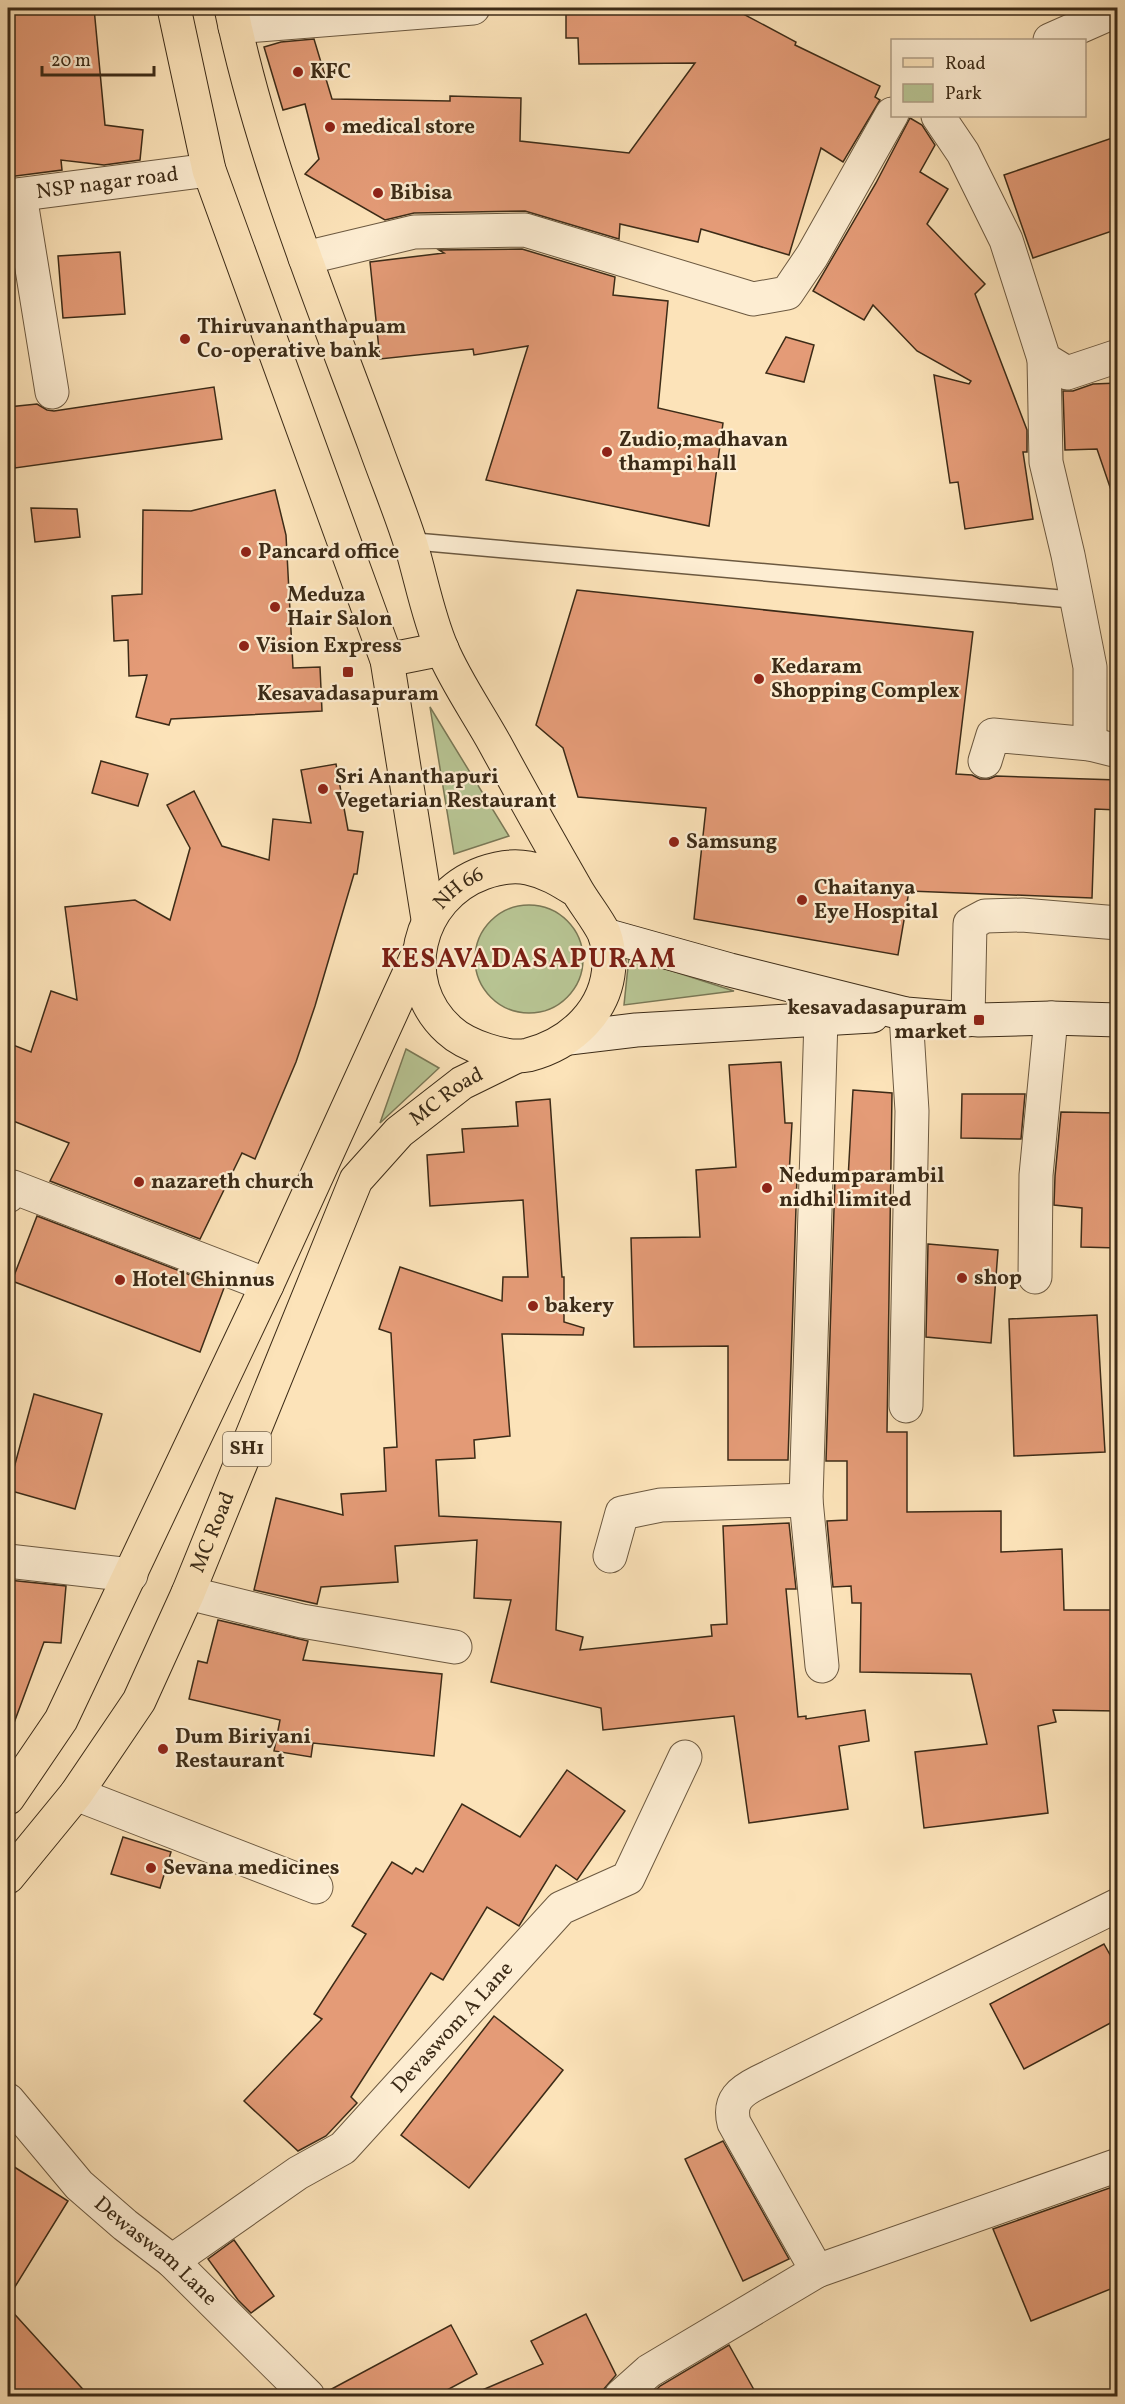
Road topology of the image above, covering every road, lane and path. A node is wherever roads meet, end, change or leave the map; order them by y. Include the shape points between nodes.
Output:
1 (174, 8) edge
2 (473, 8) edge
3 (1118, 10) edge
4 (233, 17) edge
5 (1052, 39) edge
6 (891, 116) edge
7 (939, 117) edge
8 (209, 170) junction
9 (14, 196) edge
10 (305, 258) junction
11 (1118, 357) edge
12 (1044, 359) junction
13 (52, 392) dead end
14 (410, 541) junction
15 (1077, 600) junction
16 (441, 649) junction
17 (387, 660) junction
18 (1104, 747) edge
19 (985, 761) dead end
20 (577, 891) junction
21 (428, 919) junction
22 (1118, 923) edge
23 (605, 935) junction
24 (418, 954) junction
25 (906, 1014) junction
26 (1051, 1018) junction
27 (821, 1019) junction
28 (968, 1020) junction
29 (1118, 1020) edge
30 (569, 1038) junction
31 (515, 1057) junction
32 (8, 1196) edge
33 (1035, 1277) dead end
34 (267, 1285) junction
35 (906, 1406) dead end
36 (806, 1500) junction
37 (610, 1556) dead end
38 (8, 1562) edge
39 (130, 1575) junction
40 (188, 1593) junction
41 (455, 1647) dead end
42 (822, 1666) dead end
43 (684, 1757) dead end
44 (76, 1794) junction
45 (8, 1798) edge
46 (8, 1877) edge
47 (316, 1887) dead end
48 (1118, 1905) edge
49 (8, 2100) edge
50 (1118, 2165) edge
51 (172, 2261) junction
52 (817, 2271) junction
53 (308, 2397) edge
54 (621, 2397) edge

1 - 8 main road
2 - 4 street
3 - 5 street
4 - 10 main road via 276,175
6 - 10 street via 787,293 753,299 525,230 414,232
7 - 12 street via 963,153 1006,240
8 - 9 street, NSP nagar road
8 - 17 main road
9 - 13 street
10 - 14 main road
11 - 12 street via 1067,373
12 - 15 street via 1046,462
14 - 15 lane
14 - 16 main road
15 - 18 street
16 - 17 main road
16 - 20 main road
17 - 21 main road
18 - 19 street via 993,735
20 - 21 main road, NH 66 via 553,876 525,867 496,868 468,878 445,896
20 - 23 main road, NH 66
21 - 24 main road, NH 66
22 - 28 street via 1022,915 985,916 970,924
23 - 25 street
23 - 30 main road, NH 66 via 609,964 604,992 590,1017
24 - 31 main road, NH 66 via 425,996 449,1031 467,1044
24 - 34 main road, SH1
25 - 27 street, NH 66
25 - 28 street
25 - 35 street via 912,1111
26 - 28 street
26 - 29 street
26 - 33 street via 1036,1175
27 - 30 street, NH 66
27 - 36 street
30 - 31 main road, NH 66 via 530,1055
31 - 40 main road, MC Road / SH1 via 462,1083 399,1132 356,1180
32 - 34 street via 13,1187
34 - 39 main road, SH1
36 - 37 street via 661,1505 622,1513
36 - 42 street
38 - 39 street
39 - 45 main road, SH1 via 61,1720
40 - 41 street via 302,1621
40 - 44 main road, MC Road / SH1 via 139,1701
43 - 51 street, Devaswom A Lane via 628,1878 561,1908 343,2148 298,2173
44 - 46 main road, MC Road / SH1
44 - 47 street
48 - 52 street via 738,2095 732,2110 734,2123
49 - 51 street, Dewaswam Lane via 79,2185
50 - 52 street
51 - 53 street, Dewaswam Lane
52 - 54 street via 649,2371

